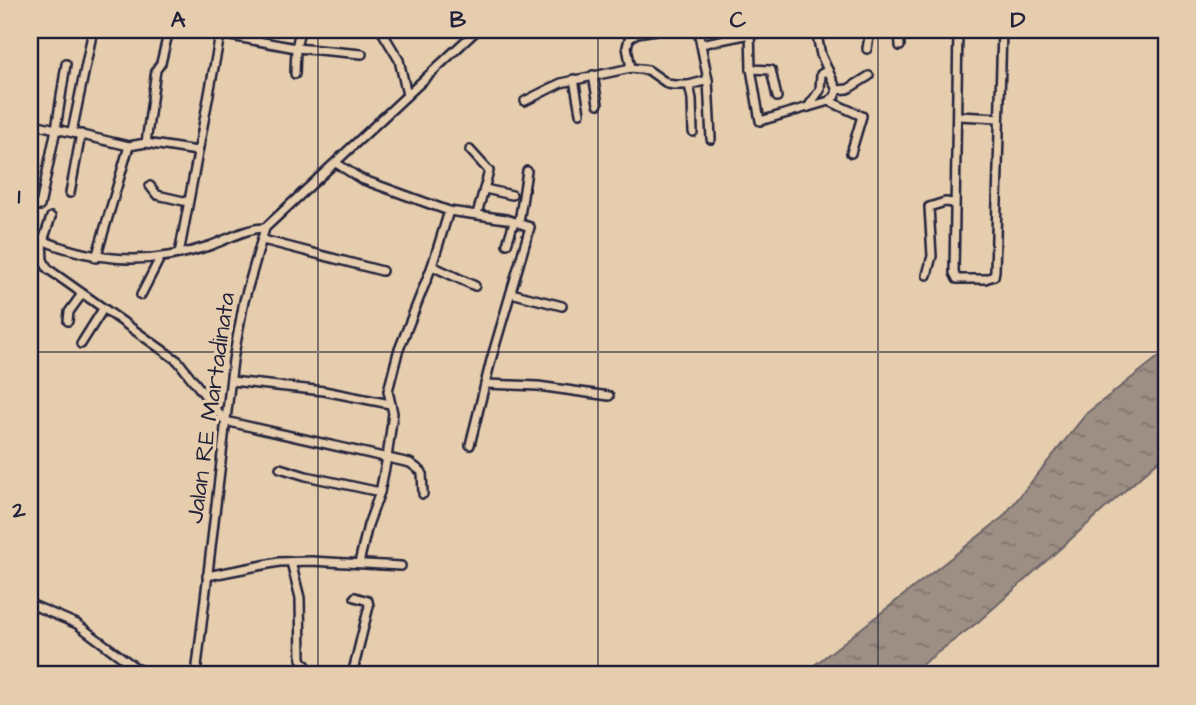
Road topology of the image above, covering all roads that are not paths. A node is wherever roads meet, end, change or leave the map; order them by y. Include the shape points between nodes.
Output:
1 (93, 30) edge
2 (169, 30) edge
3 (300, 30) edge
4 (381, 30) edge
5 (477, 30) edge
6 (656, 30) edge
7 (698, 30) edge
8 (770, 30) edge
9 (816, 30) edge
10 (870, 30) edge
11 (899, 30) edge
12 (958, 30) edge
13 (1002, 30) edge
14 (1161, 30) edge
15 (220, 32) edge
16 (750, 32) edge
17 (1166, 32) edge
18 (701, 44) junction
19 (900, 46) dead end
20 (296, 48) junction
21 (867, 49) dead end
22 (362, 54) dead end
23 (66, 64) dead end
24 (631, 68) junction
25 (751, 69) junction
26 (828, 70) junction
27 (295, 74) dead end
28 (593, 75) junction
29 (869, 76) dead end
30 (574, 79) junction
31 (708, 80) junction
32 (689, 85) junction
33 (837, 90) junction
34 (777, 97) dead end
35 (404, 98) junction
36 (526, 100) dead end
37 (829, 101) junction
38 (598, 104) dead end
39 (807, 108) junction
40 (580, 113) dead end
41 (958, 116) junction
42 (999, 118) junction
43 (30, 123) edge
44 (693, 132) dead end
45 (55, 133) junction
46 (78, 137) junction
47 (711, 139) dead end
48 (146, 143) junction
49 (197, 150) junction
50 (470, 150) dead end
51 (127, 152) junction
52 (851, 153) dead end
53 (336, 163) junction
54 (527, 171) dead end
55 (150, 186) dead end
56 (485, 189) junction
57 (70, 193) dead end
58 (512, 195) dead end
59 (188, 202) junction
60 (954, 203) junction
61 (30, 204) edge
62 (449, 211) junction
63 (477, 214) junction
64 (51, 217) dead end
65 (517, 222) junction
66 (265, 228) junction
67 (30, 235) edge
68 (263, 240) junction
69 (42, 241) junction
70 (508, 244) dead end
71 (179, 254) junction
72 (96, 258) junction
73 (160, 258) junction
74 (432, 266) junction
75 (382, 271) dead end
76 (927, 275) dead end
77 (475, 286) dead end
78 (511, 293) junction
79 (82, 294) junction
80 (141, 295) dead end
81 (562, 306) dead end
82 (103, 309) junction
83 (68, 321) dead end
84 (81, 344) dead end
85 (231, 381) junction
86 (485, 384) junction
87 (609, 396) dead end
88 (390, 404) junction
89 (225, 421) junction
90 (470, 445) dead end
91 (387, 458) junction
92 (280, 468) dead end
93 (380, 492) junction
94 (423, 494) dead end
95 (291, 562) junction
96 (359, 563) junction
97 (401, 566) dead end
98 (207, 576) junction
99 (355, 597) dead end
100 (30, 604) edge
101 (152, 675) edge
102 (196, 675) edge
103 (313, 675) edge
104 (352, 675) edge

1 - 46 street
2 - 48 street via 156,70
3 - 20 street
4 - 35 street via 399,60
5 - 35 street
6 - 24 street via 629,39
7 - 18 street
8 - 16 street
9 - 26 street
10 - 21 street
11 - 19 street
12 - 41 street
13 - 42 street
14 - 17 street
15 - 20 street
15 - 49 street
16 - 18 street
16 - 25 street
18 - 31 street
20 - 22 street
20 - 27 street
23 - 45 street
24 - 28 street
24 - 32 street via 648,70 668,84
25 - 34 street via 771,70
25 - 39 street via 760,121
26 - 33 street
26 - 39 street via 821,74 820,90
28 - 30 street
28 - 38 street
29 - 33 street
30 - 36 street
30 - 40 street
31 - 32 street
31 - 47 street
32 - 44 street
33 - 37 street
35 - 53 street
37 - 39 street
37 - 52 street via 862,116
41 - 42 street
41 - 60 street
42 - 60 street via 992,277 955,276
43 - 45 street
45 - 46 street
45 - 61 street via 40,206
46 - 51 street
46 - 57 street
48 - 49 street
48 - 51 street
49 - 59 street
50 - 56 street via 489,170
51 - 72 street
53 - 62 street via 361,179
53 - 66 street
54 - 65 street
55 - 59 street via 157,195
56 - 58 street
56 - 63 street
59 - 71 street
60 - 76 street via 929,207 932,256
62 - 63 street
62 - 74 street
63 - 65 street
64 - 69 street
65 - 70 street
65 - 78 street via 529,225 530,230
66 - 68 street, Jalan RE Martadinata
66 - 71 street
67 - 69 street
68 - 75 street
68 - 85 street, Jalan RE Martadinata via 244,301
69 - 72 street
69 - 79 street via 46,267
71 - 73 street
72 - 73 street
73 - 80 street
74 - 77 street
74 - 88 street via 398,352 388,391
78 - 81 street
78 - 86 street
79 - 82 street
79 - 83 street
82 - 84 street
82 - 89 street via 178,361
85 - 88 street
85 - 89 street, Jalan RE Martadinata
86 - 87 street
86 - 90 street
88 - 91 street
89 - 91 street
89 - 98 street, Jalan RE Martadinata
91 - 93 street
91 - 94 street via 420,469
92 - 93 street
93 - 96 street
95 - 96 street
95 - 98 street
95 - 103 street via 300,598 301,659
96 - 97 street
98 - 102 street, Jalan RE Martadinata
99 - 104 street via 368,601 369,606
100 - 101 street via 77,625

